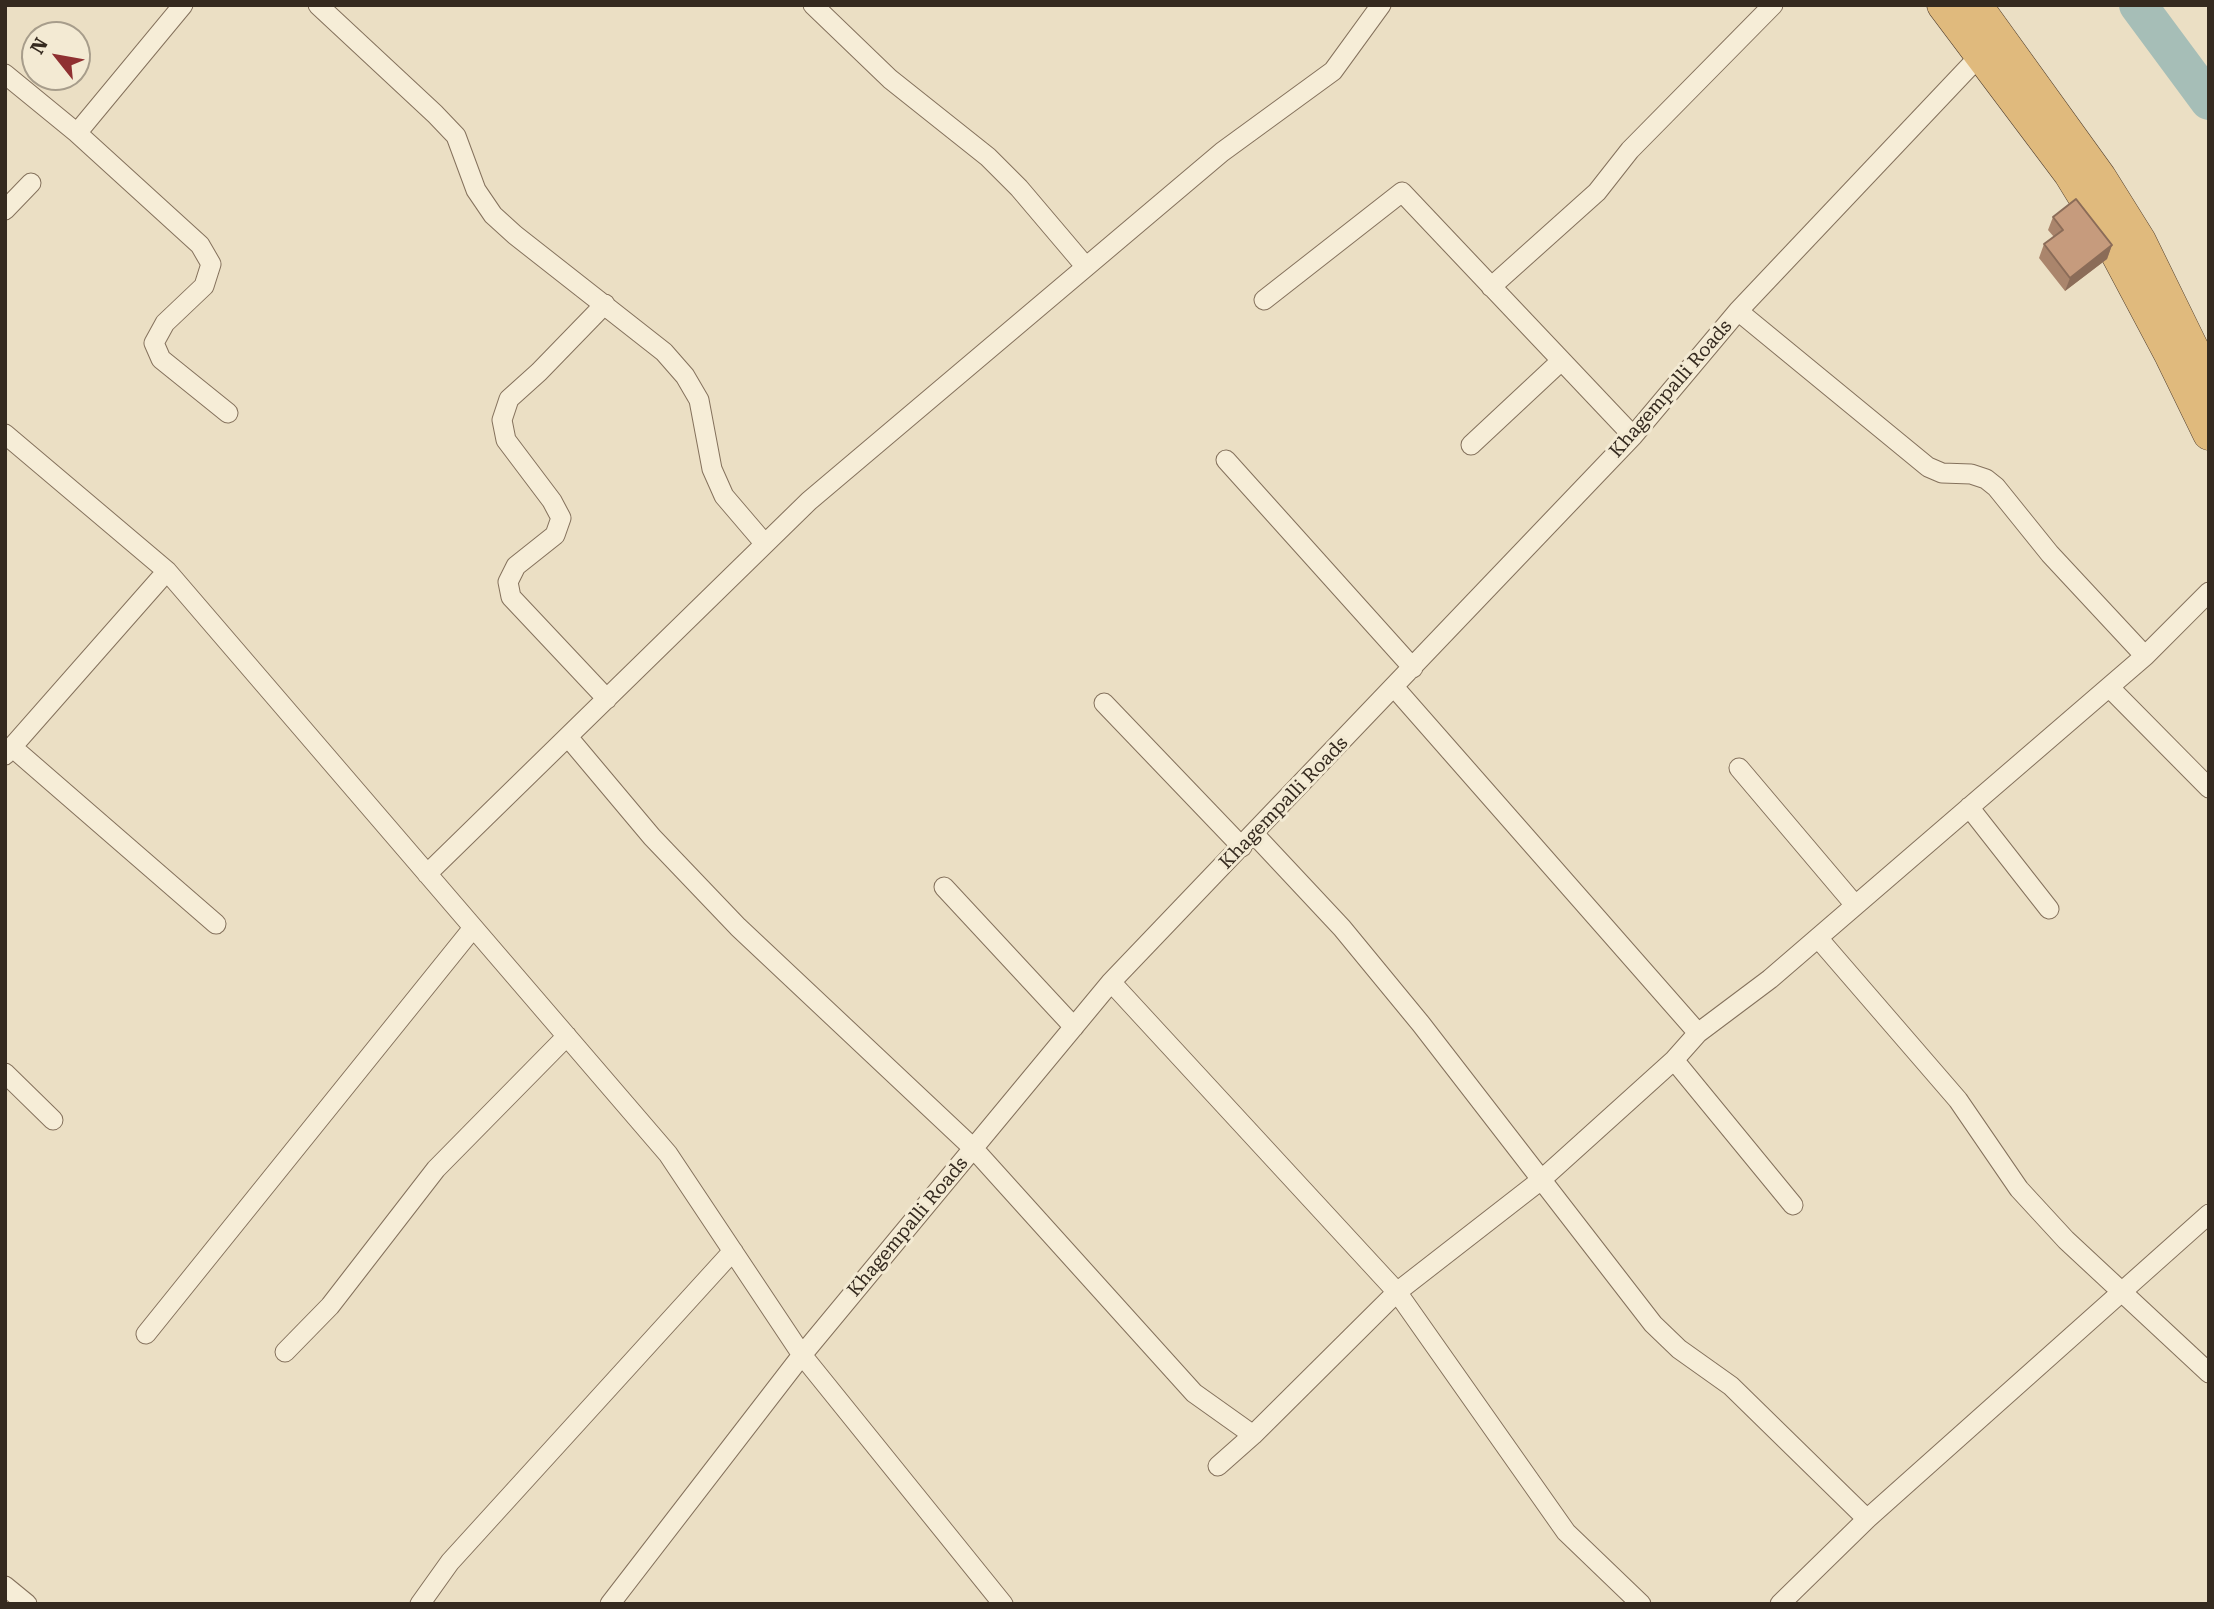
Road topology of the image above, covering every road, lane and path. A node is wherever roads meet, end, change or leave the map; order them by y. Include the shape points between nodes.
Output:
1 (183, 5) edge
2 (318, 5) edge
3 (813, 5) edge
4 (1381, 5) edge
5 (1773, 5) edge
6 (1943, 5) edge
7 (1976, 5) edge
8 (1989, 46) junction
9 (5, 74) edge
10 (77, 133) junction
11 (31, 183) dead end
12 (5, 210) edge
13 (1086, 267) junction
14 (1491, 287) junction
15 (1264, 300) dead end
16 (605, 304) junction
17 (1738, 312) junction
18 (1561, 361) junction
19 (2209, 382) edge
20 (228, 413) dead end
21 (5, 434) edge
22 (2209, 435) edge
23 (1633, 436) junction
24 (1471, 445) dead end
25 (1226, 460) dead end
26 (765, 544) junction
27 (166, 571) junction
28 (2209, 593) edge
29 (2145, 656) junction
30 (1413, 668) junction
31 (1394, 687) junction
32 (2109, 687) junction
33 (607, 699) junction
34 (1104, 703) dead end
35 (568, 737) junction
36 (9, 751) edge
37 (1739, 768) dead end
38 (2209, 788) edge
39 (1969, 807) junction
40 (1248, 841) junction
41 (427, 874) junction
42 (944, 887) dead end
43 (1855, 905) junction
44 (2049, 909) dead end
45 (216, 924) dead end
46 (474, 928) junction
47 (1818, 938) junction
48 (1111, 982) junction
49 (1074, 1027) junction
50 (1698, 1033) junction
51 (567, 1036) junction
52 (1674, 1060) junction
53 (5, 1073) edge
54 (53, 1120) dead end
55 (973, 1150) junction
56 (1541, 1180) junction
57 (1793, 1205) dead end
58 (2209, 1214) edge
59 (733, 1251) junction
60 (1397, 1292) junction
61 (2124, 1292) junction
62 (146, 1334) dead end
63 (285, 1352) dead end
64 (802, 1356) junction
65 (2209, 1373) edge
66 (1253, 1435) junction
67 (1218, 1466) dead end
68 (1867, 1519) junction
69 (5, 1586) edge
70 (27, 1604) edge
71 (420, 1604) edge
72 (610, 1604) edge
73 (1003, 1604) edge
74 (1641, 1604) edge
75 (1780, 1604) edge

1 - 10 street
2 - 16 street via 456,136 476,190 493,215
3 - 13 street via 890,79 988,157
4 - 13 street via 1333,71 1222,152
5 - 14 street via 1630,150 1597,192
6 - 8 highway
7 - 8 highway
8 - 17 street, Khagempalli Roads
8 - 19 highway via 2100,177 2140,241
8 - 22 highway via 2102,226
9 - 10 street
10 - 20 street via 200,245 211,264 204,286 165,323 154,343 161,359
11 - 12 street
13 - 26 street via 809,501
14 - 15 street via 1402,192
14 - 18 street
16 - 26 street via 664,352 685,376 699,400 712,469 724,496
16 - 33 street via 509,399 502,419 506,440 561,518 555,535 516,566 508,582 511,597
17 - 23 street, Khagempalli Roads
17 - 29 street via 1928,467 1942,473 1971,474 1996,487 2050,554
18 - 23 street
18 - 24 street
21 - 27 street
23 - 30 street, Khagempalli Roads
25 - 30 street
26 - 33 street
27 - 36 street
27 - 41 street
28 - 29 street
29 - 32 street
30 - 31 street, Khagempalli Roads
31 - 40 street, Khagempalli Roads
31 - 50 street
32 - 38 street
32 - 39 street
33 - 35 street
34 - 40 street
35 - 41 street
35 - 55 street via 652,837 738,927
36 - 45 street
37 - 43 street
39 - 43 street
39 - 44 street
40 - 48 street, Khagempalli Roads
40 - 56 street via 1342,928
41 - 46 street
42 - 49 street
43 - 47 street
46 - 51 street
46 - 62 street
47 - 50 street
47 - 61 street via 1958,1100 2020,1189 2066,1240
48 - 49 street, Khagempalli Roads
48 - 60 street
49 - 55 street, Khagempalli Roads
50 - 52 street
51 - 59 street via 668,1154
51 - 63 street via 436,1169 330,1306
52 - 56 street
52 - 57 street
53 - 54 street
55 - 64 street, Khagempalli Roads
55 - 66 street via 1194,1393
56 - 60 street
56 - 68 street via 1665,1337 1731,1386
58 - 61 street
59 - 64 street
59 - 71 street via 450,1562
60 - 66 street
60 - 74 street via 1566,1532
61 - 65 street
61 - 68 street
64 - 72 street, Khagempalli Roads
64 - 73 street
66 - 67 street
68 - 75 street
69 - 70 street

